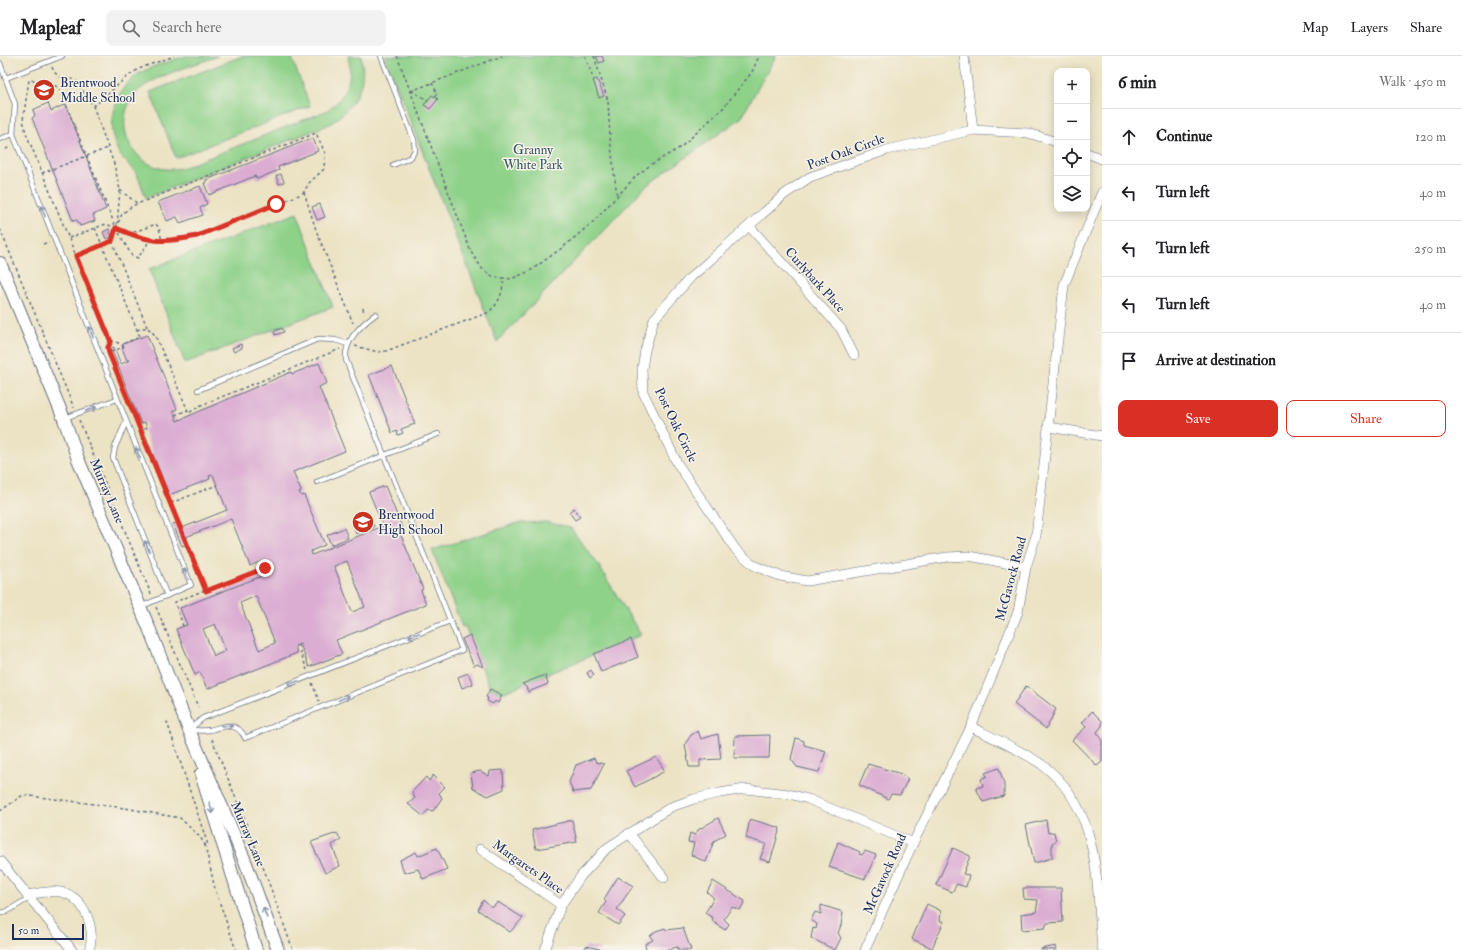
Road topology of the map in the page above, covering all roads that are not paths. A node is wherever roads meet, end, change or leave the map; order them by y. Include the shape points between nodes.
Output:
1 (62, 56) edge
2 (381, 56) edge
3 (964, 56) edge
4 (0, 63) edge
5 (6, 78) junction
6 (973, 130) junction
7 (13, 134) junction
8 (0, 139) edge
9 (1054, 141) edge
10 (1090, 154) edge
11 (1102, 159) edge
12 (393, 165) dead end
13 (1102, 192) edge
14 (750, 226) junction
15 (0, 263) edge
16 (376, 314) dead end
17 (348, 344) junction
18 (854, 355) dead end
19 (198, 390) dead end
20 (117, 399) junction
21 (64, 419) junction
22 (126, 422) junction
23 (1049, 427) junction
24 (438, 434) dead end
25 (1102, 436) edge
26 (384, 455) junction
27 (317, 482) dead end
28 (1026, 567) junction
29 (167, 596) junction
30 (140, 607) junction
31 (450, 621) junction
32 (971, 727) junction
33 (189, 730) junction
34 (629, 833) junction
35 (913, 844) junction
36 (480, 849) dead end
37 (0, 861) edge
38 (664, 878) dead end
39 (28, 896) junction
40 (560, 906) junction
41 (0, 913) edge
42 (1102, 948) edge
43 (72, 950) edge
44 (89, 950) edge
45 (256, 950) edge
46 (278, 950) edge
47 (545, 950) edge
48 (865, 950) edge

1 - 5 lane
2 - 12 lane via 414,140 415,150 411,158
3 - 6 street
4 - 5 lane
5 - 7 lane via 15,104
6 - 9 street, Post Oak Circle via 1028,134
6 - 14 street, Post Oak Circle via 887,150 810,177 785,194
7 - 8 lane
20 -> 7 lane
10 - 11 street
13 - 23 street, McGavock Road via 1064,285
14 - 18 street, Curlybark Place via 841,329
14 - 28 street, Post Oak Circle via 691,277 654,319 642,369 643,392 678,462 736,550 755,566 780,576 807,581 894,564 947,557 969,556
15 - 21 main road, Murray Lane
16 - 17 lane via 362,325
17 - 19 lane via 318,339
17 - 26 lane via 347,363
21 -> 20 lane
20 - 22 lane
21 - 30 main road, Murray Lane via 78,459
29 -> 22 lane via 113,458
29 -> 22 lane via 191,585
23 - 25 street
23 - 28 street, McGavock Road via 1036,536
24 - 26 lane
26 - 27 lane
26 - 31 lane
28 - 32 street, McGavock Road via 1018,612
29 - 30 lane
30 - 33 main road, Murray Lane
31 -> 33 lane via 203,718
33 -> 31 lane via 208,730 230,725 240,730 245,738 462,650
32 - 35 street, McGavock Road
32 - 42 street via 1016,749 1041,765 1062,783 1082,813 1094,850
33 -> 45 main road, Murray Lane
46 -> 33 main road, Murray Lane via 245,861
34 - 35 street via 671,807 720,793 745,789 766,790 808,799
34 - 38 street
34 - 40 street via 607,848 581,876
35 - 48 street, McGavock Road
36 - 40 street, Margarets Place
37 - 39 street
39 - 41 lane via 6,912
39 - 43 street
39 - 44 street via 53,891 63,892 78,902 90,921 92,931
40 - 47 street

